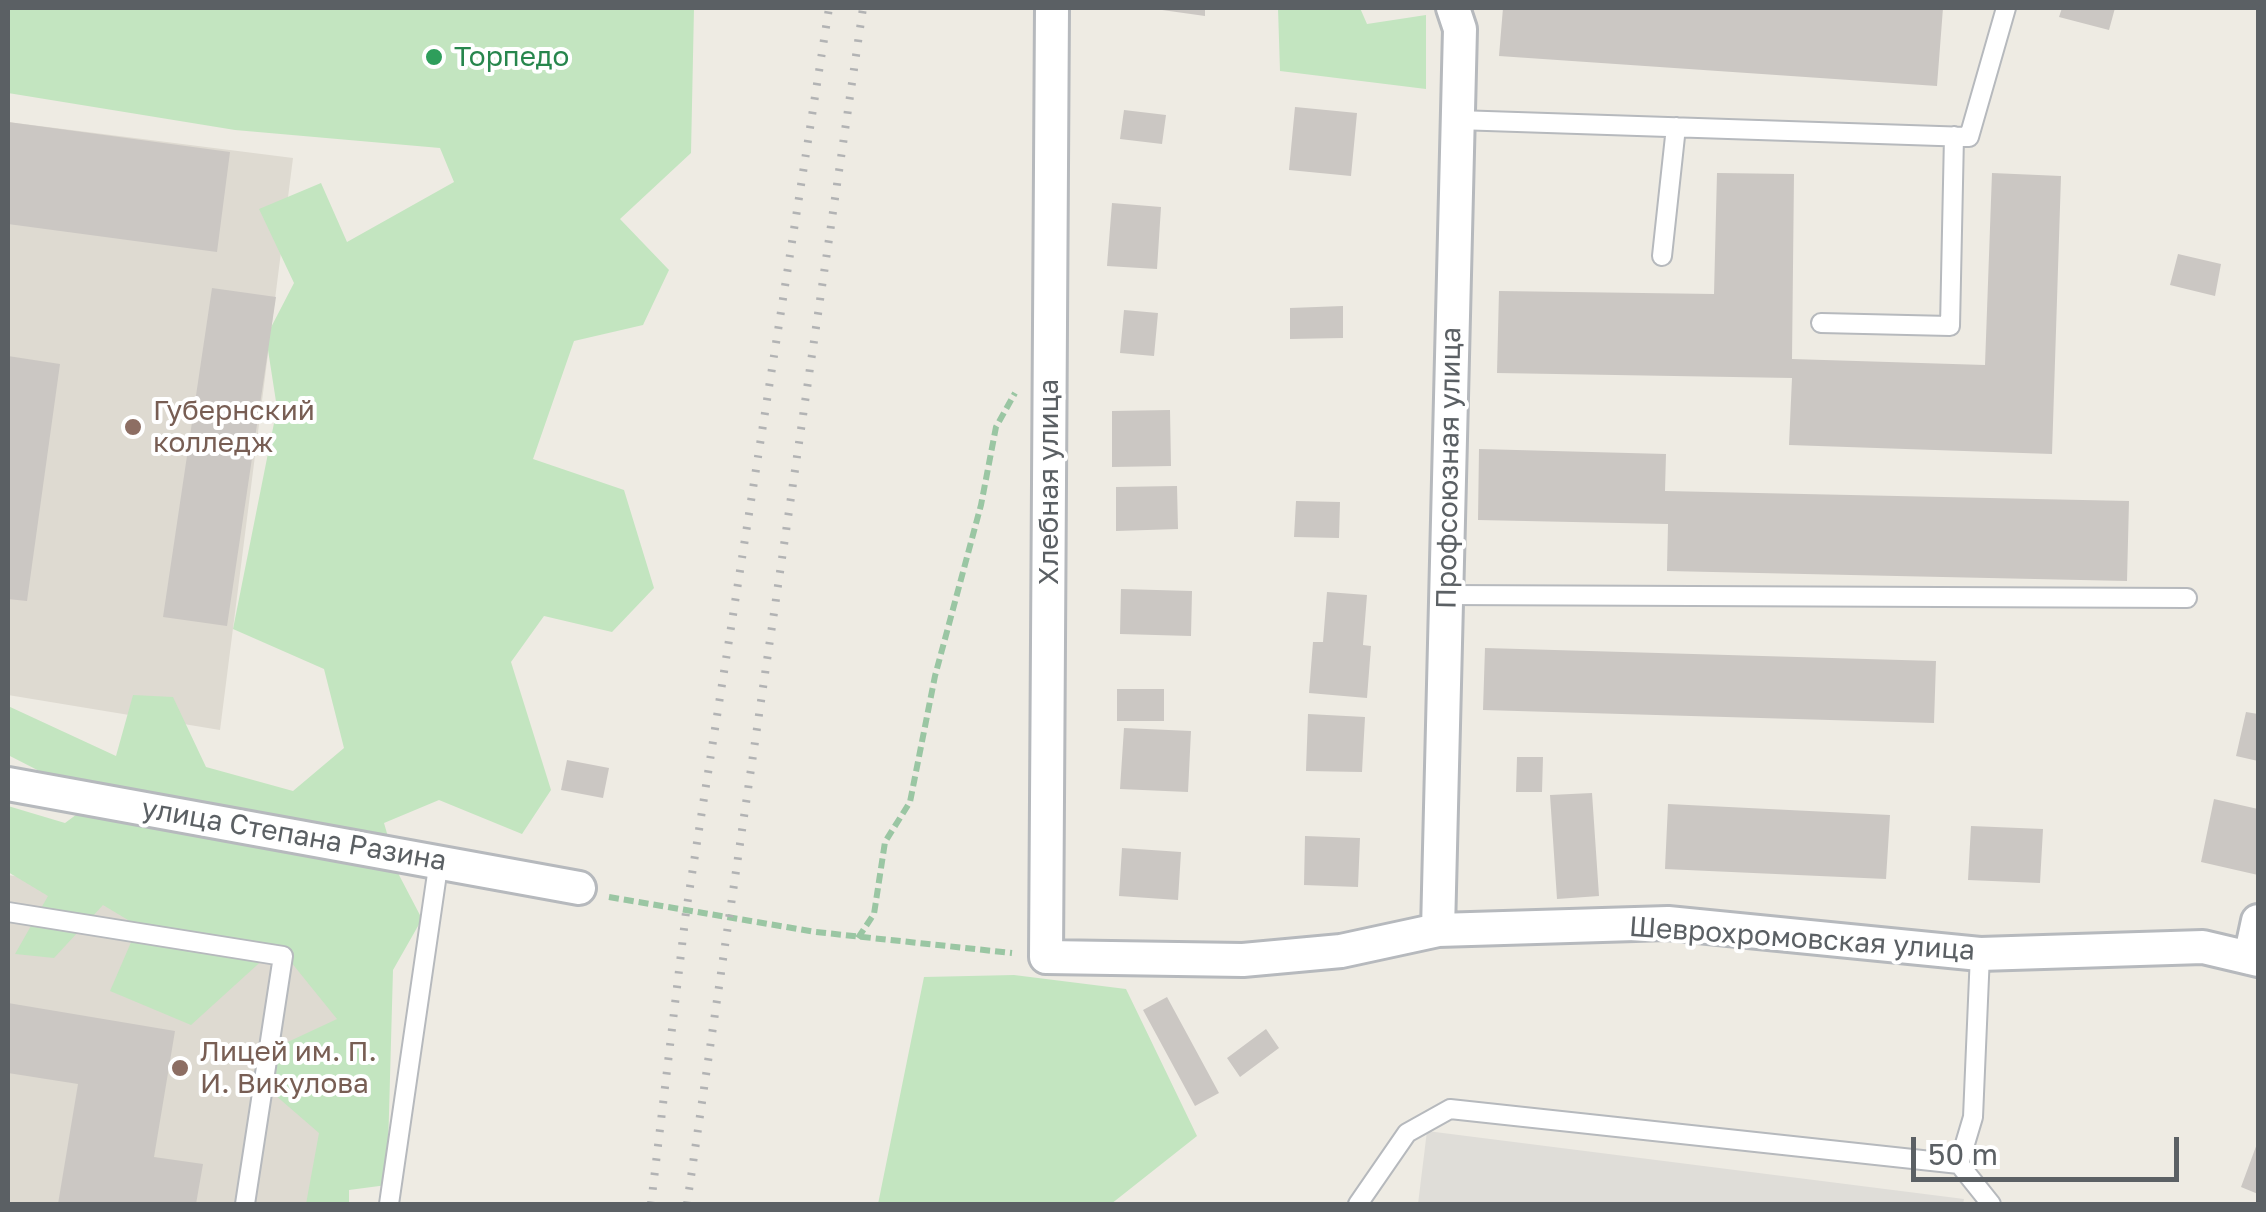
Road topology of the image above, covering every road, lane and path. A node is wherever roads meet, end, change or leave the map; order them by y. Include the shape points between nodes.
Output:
1 (1052, 8) edge
2 (1453, 8) edge
3 (2006, 8) edge
4 (1458, 120) junction
5 (1676, 127) junction
6 (1954, 136) junction
7 (1662, 256) dead end
8 (1821, 323) dead end
9 (1050, 359) junction
10 (1446, 594) junction
11 (2187, 598) dead end
12 (8, 784) edge
13 (439, 860) junction
14 (579, 888) joint
15 (8, 912) edge
16 (2258, 921) edge
17 (1438, 930) junction
18 (858, 938) junction
19 (1980, 954) junction
20 (1046, 956) junction
21 (2254, 959) edge
22 (1959, 1164) junction
23 (245, 1204) edge
24 (390, 1204) edge
25 (1358, 1204) edge
26 (1991, 1204) edge

1 - 9 street, Хлебная улица
2 - 4 street, Профсоюзная улица via 1460,29
3 - 6 lane via 1969,136
4 - 5 lane
4 - 10 street, Профсоюзная улица
5 - 6 lane
5 - 7 lane
6 - 8 lane via 1950,326
9 - 18 path via 1020,385 996,427 910,802 885,842 874,914
9 - 20 street, Хлебная улица
10 - 11 lane
10 - 17 street, Профсоюзная улица
12 - 13 street, улица Степана Разина
13 - 14 street, улица Степана Разина
13 - 24 lane
14 - 18 path via 640,905
15 - 23 lane via 283,956
16 - 21 street
17 - 19 street, Шеврохромовская улица via 1668,923
17 - 20 street, Шеврохромовская улица via 1341,951 1243,960
18 - 20 path
19 - 21 street, Шеврохромовская улица via 2203,947
19 - 22 lane via 1973,1117
22 - 25 lane via 1450,1109 1407,1133
22 - 26 lane

